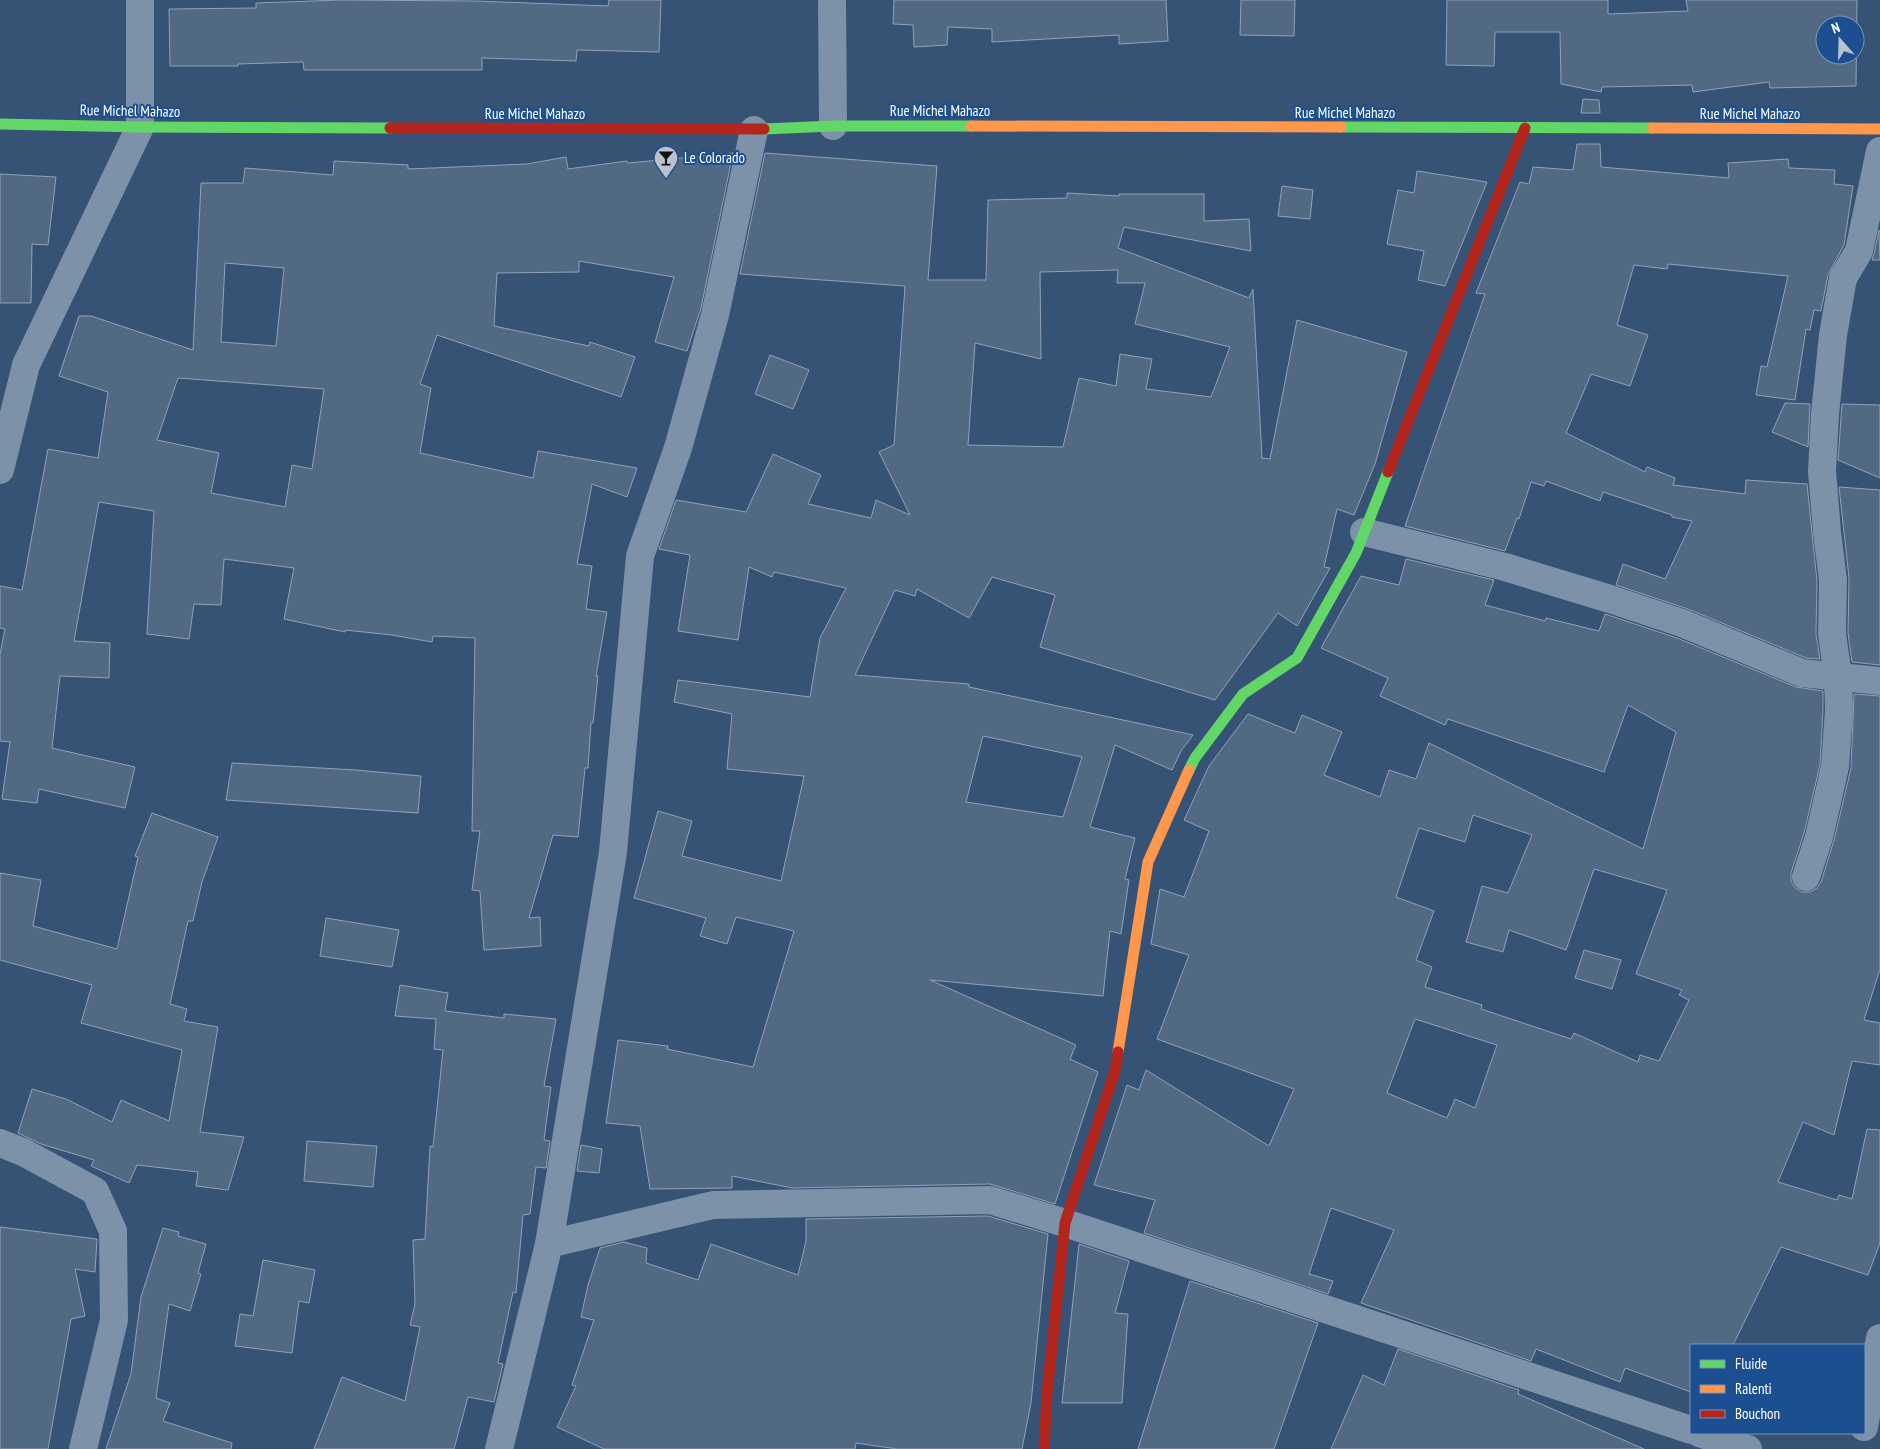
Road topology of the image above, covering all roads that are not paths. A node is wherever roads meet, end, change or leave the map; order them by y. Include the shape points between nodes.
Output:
1 (140, 0) edge
2 (832, 0) edge
3 (0, 124) edge
4 (832, 126) junction
5 (140, 127) junction
6 (1525, 128) junction
7 (1880, 129) edge
8 (754, 130) junction
9 (1880, 151) edge
10 (0, 470) edge
11 (1364, 532) junction
12 (1838, 676) junction
13 (1880, 681) edge
14 (1806, 877) dead end
15 (0, 1143) edge
16 (1065, 1223) junction
17 (549, 1244) junction
18 (1880, 1338) edge
19 (1865, 1421) edge
20 (1690, 1430) edge
21 (1702, 1434) edge
22 (1863, 1434) edge
23 (83, 1449) edge
24 (499, 1449) edge
25 (1044, 1449) edge
26 (1748, 1449) edge
27 (1860, 1449) edge

1 - 5 street
2 - 4 street
3 - 5 street, Rue Michel Mahazo
4 - 6 street, Rue Michel Mahazo
4 - 8 street, Rue Michel Mahazo
5 - 8 street, Rue Michel Mahazo
5 - 10 street via 26,365
6 - 7 street, Rue Michel Mahazo
6 - 11 street
8 - 17 street via 715,315 678,448 640,556 613,852
9 - 12 street via 1859,251 1843,278 1824,414 1822,471 1833,580 1832,634
11 - 12 street via 1505,567 1610,599 1682,624 1802,673
11 - 16 street via 1356,553 1297,658 1243,694 1195,758 1148,862 1115,1071
12 - 13 street
12 - 14 street via 1835,767
15 - 23 street via 23,1152 95,1192 113,1231 114,1320
16 - 17 street via 990,1200 713,1205
16 - 20 street
16 - 25 street
17 - 24 street
18 - 19 street
21 - 26 street
22 - 27 street

